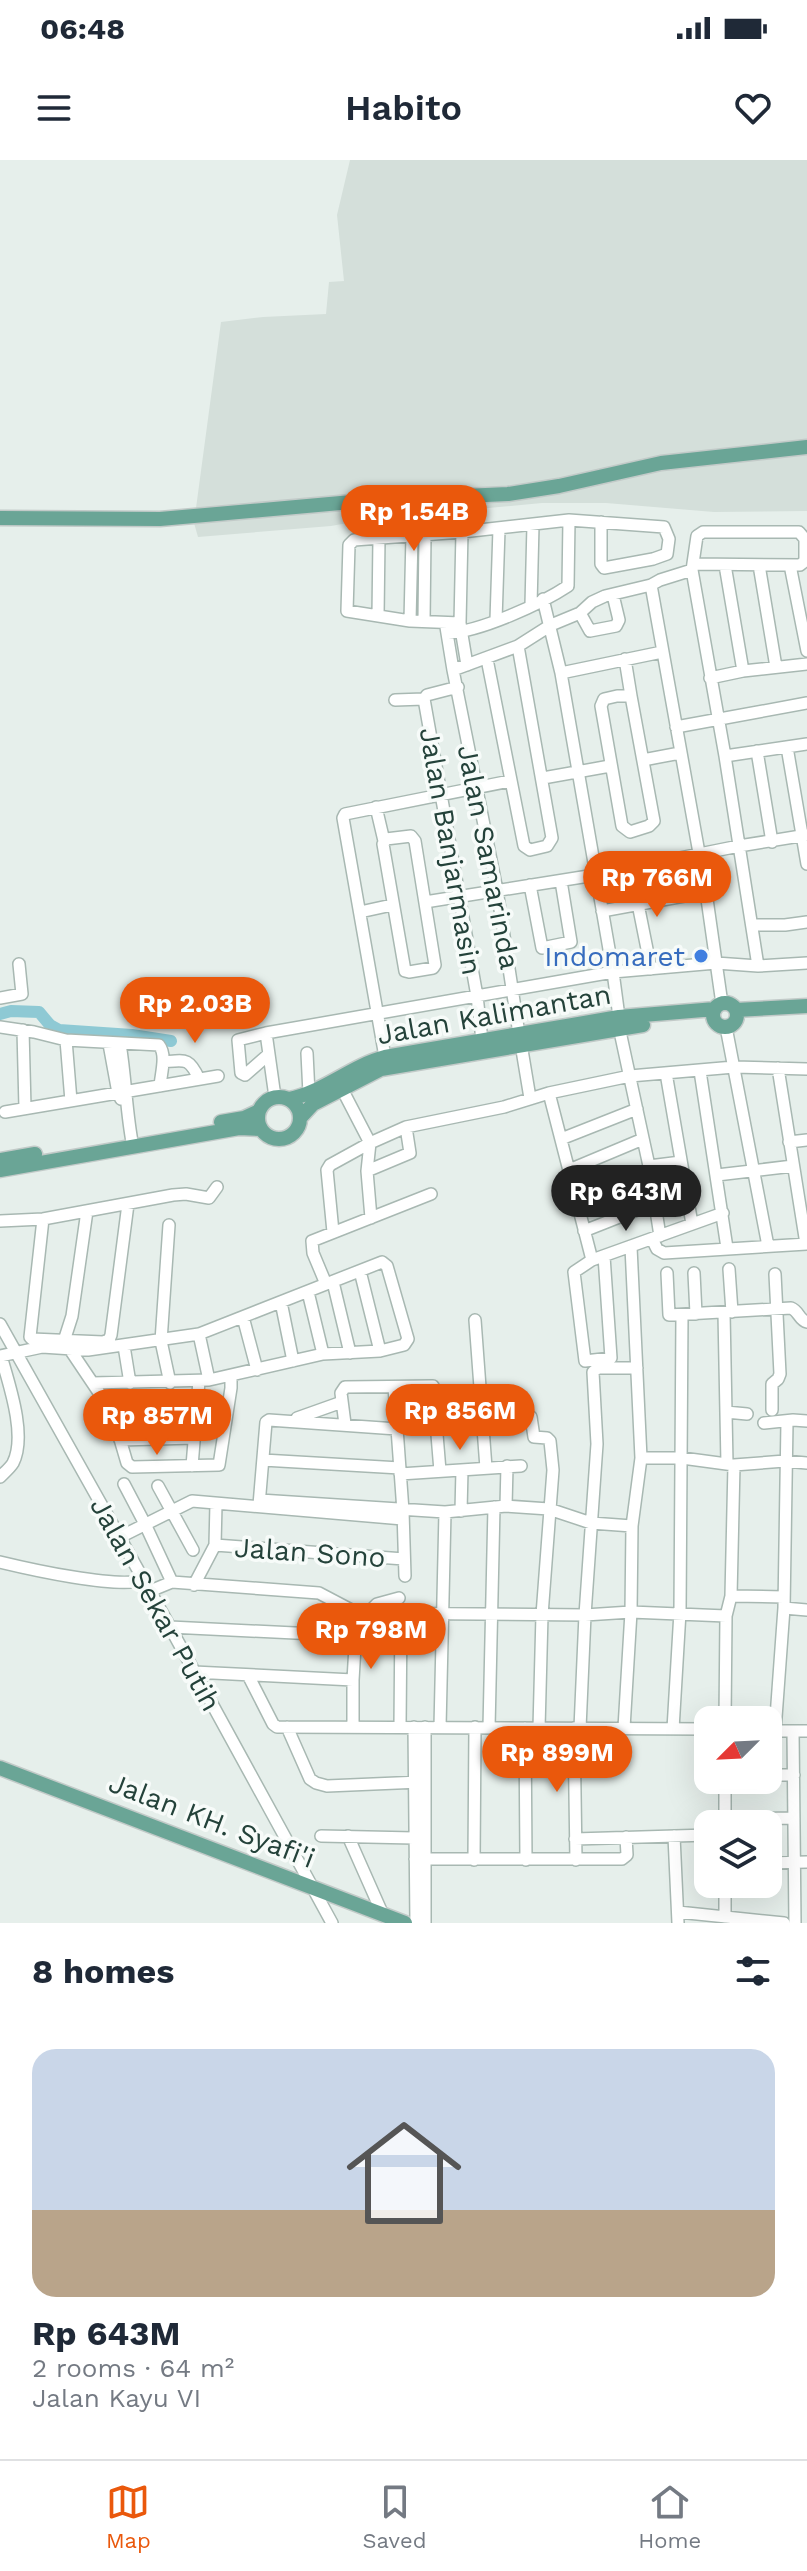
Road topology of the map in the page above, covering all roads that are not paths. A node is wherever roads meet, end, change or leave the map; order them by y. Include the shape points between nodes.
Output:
1 (807, 447) edge
2 (460, 503) junction
3 (0, 518) edge
4 (569, 520) junction
5 (601, 522) junction
6 (533, 525) junction
7 (462, 527) junction
8 (499, 529) junction
9 (418, 535) junction
10 (379, 538) junction
11 (653, 559) junction
12 (725, 565) junction
13 (759, 565) junction
14 (790, 565) junction
15 (693, 567) junction
16 (656, 582) junction
17 (613, 595) junction
18 (543, 599) junction
19 (531, 605) junction
20 (580, 613) junction
21 (378, 616) junction
22 (496, 620) junction
23 (410, 621) junction
24 (424, 621) junction
25 (551, 625) junction
26 (446, 627) junction
27 (461, 628) junction
28 (518, 646) junction
29 (807, 651) edge
30 (662, 652) junction
31 (487, 659) junction
32 (625, 659) junction
33 (807, 664) edge
34 (467, 665) junction
35 (776, 667) junction
36 (743, 671) junction
37 (561, 673) junction
38 (710, 678) junction
39 (456, 679) junction
40 (631, 696) junction
41 (424, 699) junction
42 (395, 700) dead end
43 (807, 703) edge
44 (717, 718) junction
45 (676, 727) junction
46 (807, 744) edge
47 (787, 747) junction
48 (757, 751) junction
49 (680, 753) junction
50 (725, 756) junction
51 (643, 760) junction
52 (610, 766) junction
53 (578, 771) junction
54 (543, 778) junction
55 (510, 781) junction
56 (476, 788) junction
57 (441, 795) junction
58 (376, 807) junction
59 (804, 836) edge
60 (384, 841) junction
61 (772, 842) junction
62 (739, 846) junction
63 (698, 854) junction
64 (807, 864) edge
65 (595, 875) junction
66 (561, 881) junction
67 (530, 885) junction
68 (497, 890) junction
69 (706, 892) junction
70 (460, 896) junction
71 (425, 902) junction
72 (638, 904) junction
73 (392, 905) junction
74 (602, 911) junction
75 (360, 912) junction
76 (807, 922) edge
77 (752, 925) junction
78 (716, 963) junction
79 (807, 963) edge
80 (19, 964) dead end
81 (758, 966) junction
82 (651, 969) junction
83 (613, 972) junction
84 (513, 990) junction
85 (477, 996) junction
86 (0, 998) edge
87 (807, 1006) edge
88 (807, 1013) edge
89 (378, 1015) junction
90 (725, 1015) junction
91 (619, 1022) junction
92 (0, 1027) edge
93 (23, 1030) junction
94 (266, 1033) junction
95 (520, 1039) junction
96 (66, 1040) junction
97 (482, 1040) junction
98 (115, 1044) junction
99 (307, 1053) dead end
100 (269, 1054) junction
101 (429, 1055) junction
102 (385, 1057) junction
103 (163, 1062) junction
104 (734, 1067) junction
105 (778, 1068) junction
106 (807, 1069) edge
107 (700, 1071) junction
108 (666, 1073) junction
109 (218, 1076) dead end
110 (630, 1076) junction
111 (199, 1079) junction
112 (160, 1086) junction
113 (342, 1089) junction
114 (123, 1092) junction
115 (549, 1093) junction
116 (309, 1094) junction
117 (282, 1098) junction
118 (530, 1098) junction
119 (71, 1101) junction
120 (25, 1108) junction
121 (637, 1109) junction
122 (259, 1111) junction
123 (5, 1112) dead end
124 (300, 1118) junction
125 (406, 1127) junction
126 (261, 1129) junction
127 (561, 1139) junction
128 (643, 1139) junction
129 (807, 1140) edge
130 (789, 1142) junction
131 (132, 1143) junction
132 (370, 1143) junction
133 (0, 1160) edge
134 (681, 1162) junction
135 (793, 1166) junction
136 (649, 1169) junction
137 (0, 1170) edge
138 (569, 1170) junction
139 (367, 1171) junction
140 (754, 1171) junction
141 (717, 1175) junction
142 (217, 1187) dead end
143 (431, 1194) dead end
144 (577, 1200) junction
145 (655, 1203) junction
146 (128, 1204) junction
147 (87, 1211) junction
148 (723, 1213) junction
149 (371, 1218) junction
150 (43, 1219) junction
151 (0, 1221) edge
152 (692, 1224) junction
153 (169, 1225) dead end
154 (584, 1231) junction
155 (333, 1232) junction
156 (656, 1237) junction
157 (806, 1244) edge
158 (768, 1246) junction
159 (631, 1247) junction
160 (727, 1248) junction
161 (598, 1258) junction
162 (729, 1269) dead end
163 (360, 1271) junction
164 (667, 1273) dead end
165 (694, 1273) dead end
166 (775, 1274) dead end
167 (330, 1283) junction
168 (308, 1292) junction
169 (281, 1302) junction
170 (777, 1309) junction
171 (728, 1312) junction
172 (696, 1314) junction
173 (682, 1315) junction
174 (243, 1317) junction
175 (475, 1320) dead end
176 (807, 1322) edge
177 (0, 1324) edge
178 (199, 1334) junction
179 (161, 1341) junction
180 (67, 1345) junction
181 (124, 1346) junction
182 (15, 1351) junction
183 (380, 1351) junction
184 (350, 1353) junction
185 (323, 1354) junction
186 (0, 1356) edge
187 (293, 1361) junction
188 (637, 1368) junction
189 (257, 1370) junction
190 (231, 1376) junction
191 (204, 1380) junction
192 (93, 1383) junction
193 (130, 1383) junction
194 (170, 1383) junction
195 (394, 1387) junction
196 (342, 1402) junction
197 (196, 1409) junction
198 (772, 1410) dead end
199 (112, 1412) junction
200 (726, 1412) junction
201 (747, 1414) dead end
202 (531, 1417) dead end
203 (289, 1421) junction
204 (807, 1421) edge
205 (787, 1422) junction
206 (764, 1423) dead end
207 (345, 1424) junction
208 (397, 1429) junction
209 (194, 1438) junction
210 (120, 1440) junction
211 (641, 1458) junction
212 (682, 1458) junction
213 (263, 1460) junction
214 (785, 1461) junction
215 (807, 1463) edge
216 (730, 1465) junction
217 (192, 1466) junction
218 (507, 1466) junction
219 (521, 1466) dead end
220 (486, 1468) junction
221 (462, 1470) junction
222 (400, 1471) junction
223 (440, 1471) junction
224 (0, 1477) edge
225 (124, 1484) dead end
226 (158, 1486) dead end
227 (216, 1504) junction
228 (260, 1504) junction
229 (500, 1506) junction
230 (549, 1509) junction
231 (171, 1511) junction
232 (461, 1511) junction
233 (445, 1512) junction
234 (403, 1515) junction
235 (591, 1523) junction
236 (145, 1524) junction
237 (632, 1526) junction
238 (120, 1537) junction
239 (215, 1545) junction
240 (193, 1550) dead end
241 (404, 1559) junction
242 (0, 1562) edge
243 (405, 1576) dead end
244 (143, 1580) junction
245 (185, 1584) junction
246 (150, 1591) junction
247 (731, 1596) junction
248 (399, 1598) dead end
249 (784, 1603) junction
250 (807, 1610) edge
251 (631, 1612) junction
252 (680, 1612) junction
253 (363, 1613) junction
254 (401, 1613) junction
255 (443, 1614) junction
256 (492, 1614) junction
257 (542, 1615) junction
258 (585, 1615) junction
259 (726, 1616) junction
260 (165, 1618) junction
261 (356, 1636) junction
262 (194, 1672) junction
263 (248, 1675) junction
264 (353, 1680) junction
265 (725, 1706) edge
266 (774, 1706) edge
267 (287, 1727) junction
268 (353, 1727) junction
269 (400, 1727) junction
270 (419, 1727) junction
271 (440, 1727) junction
272 (475, 1727) junction
273 (489, 1728) junction
274 (525, 1728) junction
275 (539, 1728) junction
276 (577, 1728) junction
277 (624, 1728) junction
278 (673, 1729) junction
279 (694, 1729) edge
280 (782, 1731) edge
281 (793, 1731) junction
282 (807, 1731) edge
283 (0, 1768) edge
284 (782, 1775) edge
285 (794, 1775) junction
286 (419, 1782) junction
287 (794, 1818) junction
288 (782, 1819) edge
289 (694, 1835) edge
290 (321, 1836) dead end
291 (348, 1836) junction
292 (674, 1836) junction
293 (626, 1837) junction
294 (414, 1838) junction
295 (575, 1839) junction
296 (420, 1860) junction
297 (474, 1860) junction
298 (526, 1860) junction
299 (576, 1860) junction
300 (801, 1862) edge
301 (311, 1885) junction
302 (725, 1898) edge
303 (383, 1915) junction
304 (725, 1917) junction
305 (678, 1918) edge
306 (767, 1922) edge
307 (332, 1923) edge
308 (405, 1923) edge
309 (416, 1923) edge
310 (425, 1923) edge
311 (784, 1923) edge
312 (795, 1923) edge

1 - 2 main road via 661,463
2 - 3 main road via 374,500 160,519
2 - 7 street
4 - 5 street
4 - 6 street
4 - 18 street via 568,586
5 - 11 street via 604,568
5 - 11 street via 664,527 667,554
6 - 8 street
6 - 19 street
7 - 8 street
7 - 9 street
7 - 27 street
8 - 22 street
9 - 10 street
9 - 23 street
9 - 24 street
10 - 21 street
10 - 21 street via 349,545 346,608 349,613
11 - 16 street
12 - 13 street, Jalan Banjarmasin
12 - 15 street, Jalan Banjarmasin
12 - 36 street
13 - 14 street, Jalan Banjarmasin
13 - 35 street
14 - 15 street via 805,561 805,539 799,532 703,532 697,536
14 - 29 street
15 - 16 street, Jalan Banjarmasin
15 - 38 street
16 - 17 street, Jalan Banjarmasin
16 - 30 street
17 - 20 street, Jalan Banjarmasin
17 - 20 street via 616,626 590,631
18 - 19 street
18 - 25 street
19 - 22 street
20 - 25 street, Jalan Banjarmasin
21 - 23 street
22 - 27 street
23 - 24 street
24 - 26 street
25 - 28 street, Jalan Banjarmasin
25 - 37 street
26 - 27 street
26 - 39 street, Jalan Samarinda
27 - 34 street
28 - 31 street, Jalan Banjarmasin
28 - 54 street
30 - 32 street
30 - 45 street
31 - 34 street, Jalan Banjarmasin
31 - 55 street
32 - 37 street
32 - 40 street
33 - 35 street
34 - 39 street, Jalan Banjarmasin
35 - 36 street
36 - 38 street
37 - 53 street
38 - 44 street
39 - 41 street, Jalan Banjarmasin
39 - 56 street, Jalan Samarinda
40 - 51 street
40 - 52 street via 601,703
41 - 42 street
41 - 57 street, Jalan Banjarmasin
43 - 44 street
44 - 45 street
44 - 50 street
45 - 49 street
46 - 47 street
47 - 48 street
47 - 59 street
48 - 50 street
48 - 61 street
49 - 51 street
49 - 63 street
50 - 62 street
51 - 52 street via 654,821 630,832 622,826
52 - 53 street
53 - 54 street
53 - 65 street
54 - 55 street via 552,838 547,846 530,850 524,846
55 - 56 street
56 - 57 street
56 - 68 street, Jalan Samarinda
57 - 58 street
57 - 70 street, Jalan Banjarmasin
58 - 60 street
58 - 75 street via 351,811 343,818
59 - 61 street
59 - 64 street
60 - 71 street via 413,838
60 - 73 street
61 - 62 street
62 - 63 street
62 - 77 street
63 - 65 street
63 - 69 street
65 - 66 street
65 - 74 street
66 - 67 street
66 - 67 street via 571,942 542,948
67 - 68 street
68 - 70 street
68 - 84 street, Jalan Samarinda
69 - 72 street
69 - 78 street
70 - 71 street
70 - 85 street, Jalan Banjarmasin
71 - 73 street via 435,965 409,972
72 - 74 street
72 - 82 street
73 - 75 street
74 - 83 street
75 - 89 street
76 - 77 street
77 - 81 street
78 - 81 street
78 - 82 street
78 - 90 street
79 - 81 street
80 - 86 street via 22,994
82 - 83 street
83 - 84 street
83 - 91 street
84 - 85 street
84 - 95 street, Jalan Samarinda
85 - 89 street
85 - 97 street, Jalan Banjarmasin
87 - 90 main road, Jalan Kalimantan
88 - 90 main road, Jalan Kalimantan
89 - 94 street
89 - 102 street
90 - 91 main road, Jalan Kalimantan
90 - 104 street
91 - 95 main road, Jalan Kalimantan
91 - 110 street
92 - 93 street
93 - 96 street
93 - 120 street
94 - 100 street
94 - 100 street via 238,1040 241,1073
95 - 97 main road, Jalan Kalimantan
95 - 101 main road, Jalan Kalimantan
95 - 118 street, Jalan Samarinda
96 - 98 street
96 - 119 street
97 - 101 main road, Jalan Kalimantan
98 - 103 street via 159,1045
98 - 114 street
99 - 116 street
100 - 117 street
101 - 102 main road, Jalan Kalimantan
101 - 113 main road, Jalan Kalimantan via 381,1069
102 - 116 main road, Jalan Kalimantan
103 - 111 street via 189,1062
103 - 112 street
104 - 105 street
104 - 107 street
104 - 140 street
105 - 106 street
105 - 130 street
107 - 108 street
107 - 141 street
108 - 110 street
108 - 134 street
109 - 111 street
110 - 115 street
110 - 121 street
111 - 112 street
112 - 114 street
113 - 124 main road, Jalan Kalimantan via 313,1104
113 - 132 street
114 - 119 street
114 - 131 street
115 - 118 street
115 - 127 street
116 - 117 main road, Jalan Kalimantan
117 - 122 main road via 268,1099
117 - 124 main road
118 - 125 street
119 - 120 street
120 - 123 street
121 - 127 street
121 - 128 street
122 - 126 main road
122 - 131 main road
124 - 126 main road via 296,1131 285,1138 272,1138
125 - 132 street
125 - 139 street via 410,1153
126 - 131 main road
127 - 138 street
128 - 136 street
128 - 138 street
129 - 130 street
130 - 135 street
131 - 133 main road
131 - 137 main road
132 - 139 street
132 - 155 street via 327,1170
134 - 136 street
134 - 152 street
135 - 140 street
135 - 157 street
136 - 144 street
136 - 145 street
138 - 144 street
139 - 149 street
140 - 141 street
140 - 158 street
141 - 148 street
142 - 146 street via 209,1198 186,1194
143 - 149 street
144 - 154 street
145 - 154 street
145 - 156 street
146 - 147 street
146 - 180 street via 109,1340
147 - 150 street
147 - 180 street
148 - 152 street
148 - 160 street
149 - 155 street
150 - 151 street
150 - 180 street via 30,1337
152 - 156 street
153 - 179 street
154 - 161 street
155 - 167 street via 312,1241
156 - 159 street
156 - 160 street via 659,1252
157 - 158 street
158 - 160 street
159 - 161 street
159 - 188 street
161 - 161 street via 611,1358 587,1361 574,1273
162 - 171 street
163 - 167 street
163 - 183 street
163 - 183 street via 385,1263 408,1339
164 - 173 street via 669,1315
165 - 172 street
166 - 170 street
167 - 168 street
167 - 184 street
168 - 169 street
168 - 185 street
169 - 174 street
169 - 187 street
170 - 171 street
170 - 176 street via 794,1309
170 - 198 street via 780,1377 772,1384
171 - 172 street
171 - 200 street
172 - 173 street
173 - 212 street
174 - 178 street
174 - 189 street
175 - 220 street
177 - 182 street, Jalan Sekar Putih
178 - 179 street
178 - 191 street
179 - 181 street
179 - 194 street
180 - 181 street via 88,1350
180 - 182 street
180 - 192 street
181 - 193 street
182 - 186 street
182 - 238 street, Jalan Sekar Putih
183 - 184 street
184 - 185 street
185 - 187 street
186 - 224 street via 18,1432 12,1465
187 - 189 street
188 - 211 street
188 - 235 street via 593,1372 597,1444
189 - 190 street
190 - 191 street
190 - 217 street via 221,1462
191 - 194 street
191 - 197 street
192 - 193 street
192 - 199 street
193 - 194 street
195 - 196 street via 345,1387
195 - 208 street
195 - 223 street via 433,1386
196 - 203 street
196 - 207 street
197 - 199 street
197 - 209 street
199 - 210 street
200 - 201 street
200 - 216 street
202 - 230 street via 534,1437 550,1441
203 - 207 street
203 - 213 street via 266,1422
204 - 205 street
205 - 206 street
205 - 214 street
207 - 208 street
208 - 222 street
209 - 210 street
209 - 217 street
210 - 217 street via 129,1466
211 - 212 street
211 - 237 street
212 - 216 street
212 - 252 street
213 - 222 street
213 - 228 street
214 - 215 street
214 - 216 street
214 - 249 street
216 - 247 street
218 - 219 street
218 - 220 street
218 - 229 street
220 - 221 street
221 - 223 street
221 - 232 street
222 - 223 street
222 - 234 street
225 - 236 street
226 - 231 street
227 - 228 street
227 - 231 street via 192,1501
227 - 239 street
228 - 234 street
229 - 230 street
229 - 232 street
229 - 256 street
230 - 235 street
230 - 257 street
231 - 236 street
231 - 240 street
232 - 233 street
233 - 234 street
233 - 255 street
234 - 241 street
235 - 237 street
235 - 258 street
236 - 238 street
236 - 245 street
237 - 251 street
238 - 244 street, Jalan Sekar Putih
239 - 241 street, Jalan Sono
239 - 245 street
241 - 243 street
242 - 244 street via 127,1583
244 - 246 street, Jalan Sekar Putih
245 - 246 street
245 - 253 street via 319,1593
246 - 260 street, Jalan Sekar Putih
247 - 249 street
247 - 259 street
248 - 253 street
249 - 250 street
249 - 266 street
251 - 252 street
251 - 258 street
251 - 277 street
252 - 259 street
252 - 278 street
253 - 254 street
253 - 261 street
254 - 255 street
254 - 269 street
255 - 256 street
255 - 271 street
256 - 257 street
256 - 273 street
257 - 258 street
257 - 275 street
258 - 276 street
259 - 265 street
260 - 261 street
260 - 262 street, Jalan Sekar Putih
261 - 264 street
262 - 263 street
262 - 301 street, Jalan Sekar Putih
263 - 264 street
263 - 267 street via 273,1725
264 - 268 street
267 - 268 street
267 - 286 street via 316,1783
268 - 269 street
269 - 270 street
270 - 271 street
270 - 286 street
271 - 272 street
272 - 273 street
272 - 297 street
273 - 274 street
274 - 275 street
274 - 298 street
275 - 276 street
276 - 277 street
276 - 295 street
277 - 278 street
278 - 279 street
280 - 281 street
281 - 282 street
281 - 285 street
283 - 301 main road, Jalan KH. Syafi'i
284 - 285 street
285 - 287 street
286 - 294 street
286 - 296 street
287 - 288 street
287 - 300 street
289 - 292 street
290 - 291 street
291 - 294 street
291 - 303 street
292 - 293 street
292 - 305 street
293 - 295 street
293 - 299 street via 625,1858
294 - 296 street
295 - 299 street
296 - 297 street
296 - 309 street
296 - 310 street
297 - 298 street
298 - 299 street
300 - 312 street
301 - 303 main road, Jalan KH. Syafi'i
301 - 307 street, Jalan Sekar Putih
302 - 304 street
303 - 308 main road, Jalan KH. Syafi'i
304 - 305 street
304 - 306 street
306 - 311 street

